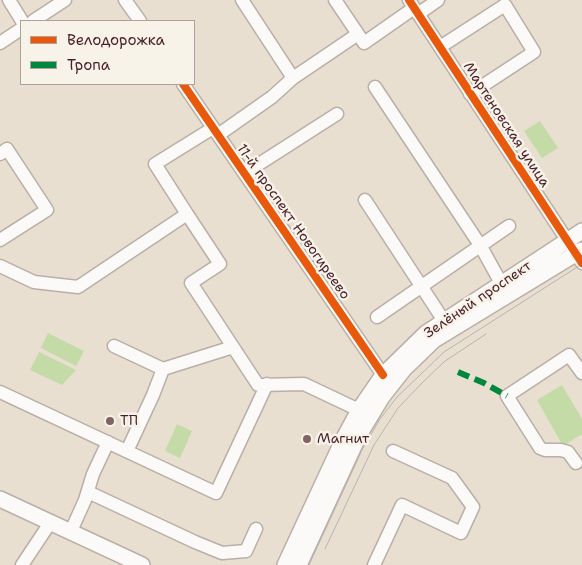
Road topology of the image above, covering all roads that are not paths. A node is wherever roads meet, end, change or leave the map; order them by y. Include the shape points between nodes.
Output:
1 (9, 0) edge
2 (65, 0) edge
3 (125, 0) edge
4 (242, 0) edge
5 (334, 0) edge
6 (438, 0) edge
7 (414, 7) edge
8 (21, 20) edge
9 (35, 20) edge
10 (139, 20) edge
11 (20, 30) edge
12 (358, 34) junction
13 (0, 42) edge
14 (440, 47) junction
15 (293, 78) junction
16 (184, 85) edge
17 (375, 87) dead end
18 (470, 94) junction
19 (337, 114) dead end
20 (216, 132) junction
21 (0, 154) edge
22 (245, 173) junction
23 (365, 200) dead end
24 (187, 214) junction
25 (509, 226) dead end
26 (582, 231) edge
27 (0, 240) edge
28 (567, 240) junction
29 (480, 246) junction
30 (580, 256) edge
31 (0, 266) edge
32 (501, 283) junction
33 (421, 286) junction
34 (377, 317) dead end
35 (444, 321) junction
36 (114, 346) dead end
37 (233, 346) junction
38 (163, 369) junction
39 (582, 373) edge
40 (384, 375) junction
41 (267, 384) junction
42 (0, 392) edge
43 (359, 410) junction
44 (108, 442) junction
45 (127, 451) junction
46 (393, 452) dead end
47 (580, 465) edge
48 (88, 492) junction
49 (0, 499) edge
50 (50, 523) junction
51 (256, 529) dead end
52 (71, 532) junction
53 (22, 565) edge
54 (142, 565) edge
55 (285, 565) edge
56 (299, 565) edge
57 (374, 565) edge

1 - 8 street
2 - 9 street
3 - 10 street
4 - 15 street
5 - 12 street
6 - 7 street
7 - 12 street via 364,43
7 - 14 street, Мартеновская улица
11 - 13 street
12 - 15 street
14 - 18 street, Мартеновская улица
14 - 18 street via 505,5 534,52
15 - 20 street via 272,97
16 - 20 street, 11-й проспект Новогиреево
17 - 29 street
18 - 28 street, Мартеновская улица
19 - 22 street
20 - 22 street, 11-й проспект Новогиреево
20 - 24 street via 155,164
21 - 27 street via 7,149 47,210
22 - 40 street, 11-й проспект Новогиреево
23 - 33 street
24 - 31 street via 78,287 34,282
24 - 37 street via 220,264 191,283
25 - 29 street
26 - 28 main road, Зелёный проспект
28 - 30 street, Мартеновская улица
28 - 32 main road, Зелёный проспект
29 - 32 street
29 - 33 street
30 - 56 main road, Зелёный проспект via 434,340 404,369 359,435
32 - 35 main road, Зелёный проспект
33 - 34 street
33 - 35 street
35 - 40 main road, Зелёный проспект via 426,333
36 - 38 street
37 - 38 street
37 - 41 street via 258,385
38 - 45 street
39 - 47 street via 569,355 507,396 540,448 568,452
40 - 43 main road, Зелёный проспект
41 - 43 street via 304,384
41 - 45 street via 216,493
42 - 44 street
43 - 55 main road, Зелёный проспект
44 - 45 street
44 - 48 street
46 - 57 street via 452,478 473,507 461,533 402,505
48 - 51 street via 222,553 246,551
48 - 52 street
49 - 50 main road
50 - 52 main road
50 - 53 street
52 - 54 main road

